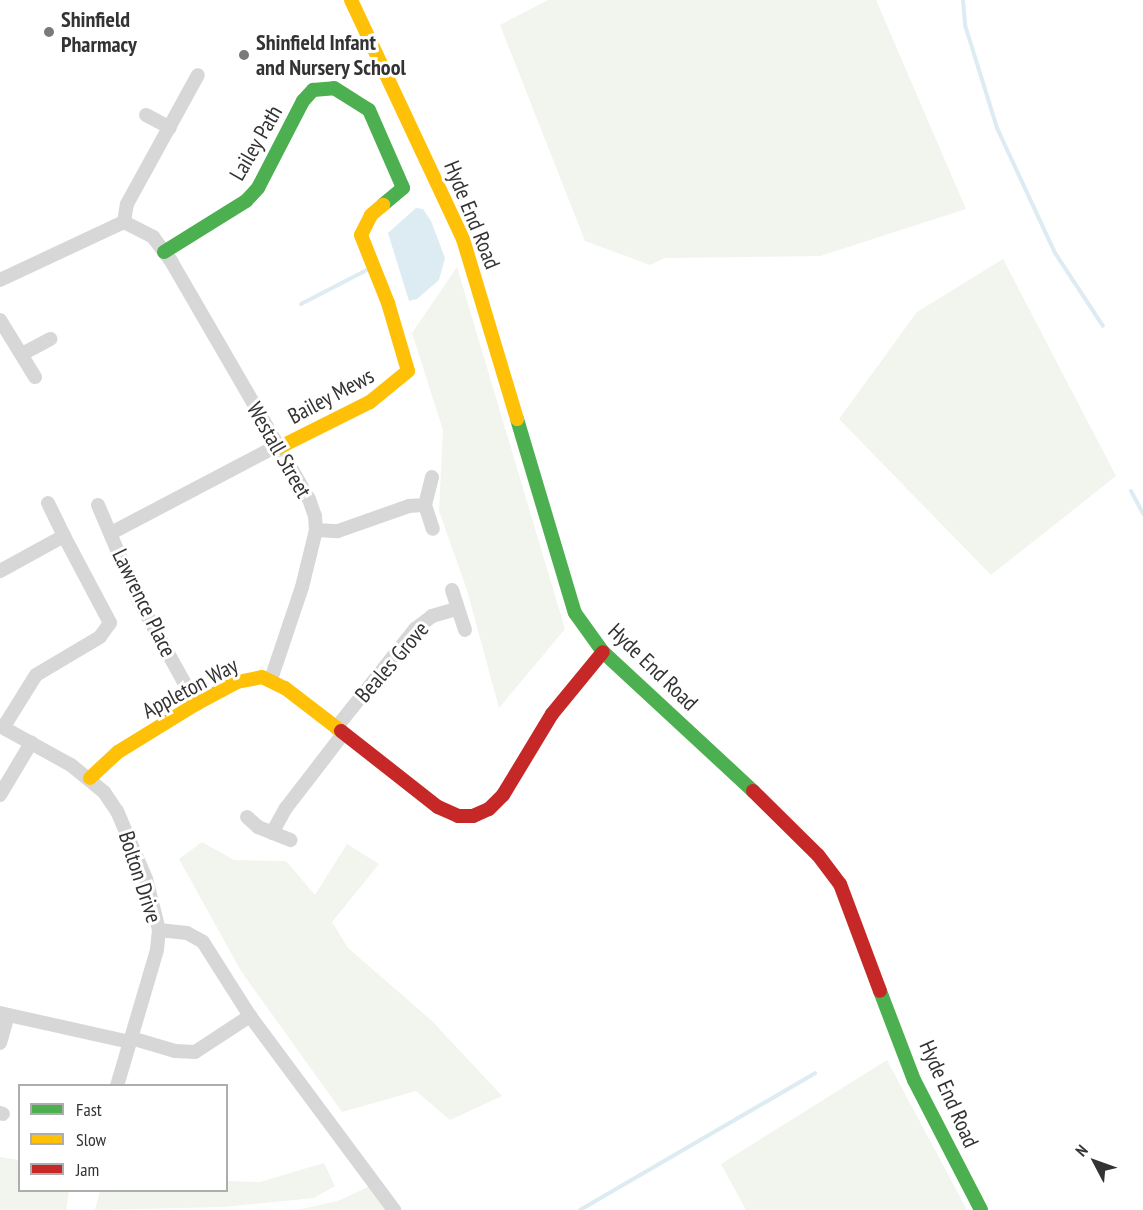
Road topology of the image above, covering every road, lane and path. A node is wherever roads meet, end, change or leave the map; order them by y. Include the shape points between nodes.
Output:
1 (351, 0) edge
2 (198, 75) dead end
3 (146, 115) dead end
4 (170, 128) junction
5 (124, 222) junction
6 (363, 244) joint
7 (164, 252) junction
8 (0, 280) edge
9 (0, 320) edge
10 (50, 339) dead end
11 (24, 353) junction
12 (35, 377) dead end
13 (277, 447) junction
14 (432, 477) dead end
15 (48, 503) dead end
16 (98, 505) dead end
17 (425, 505) junction
18 (316, 530) junction
19 (433, 530) dead end
20 (111, 533) junction
21 (64, 536) junction
22 (0, 572) edge
23 (452, 590) dead end
24 (457, 609) junction
25 (465, 630) dead end
26 (603, 652) junction
27 (271, 679) junction
28 (196, 704) junction
29 (2, 727) edge
30 (340, 731) junction
31 (31, 743) junction
32 (90, 778) junction
33 (0, 795) edge
34 (247, 817) dead end
35 (272, 833) junction
36 (291, 840) dead end
37 (159, 930) junction
38 (4, 1014) edge
39 (250, 1016) junction
40 (131, 1040) junction
41 (0, 1043) edge
42 (118, 1084) edge
43 (394, 1210) edge
44 (981, 1210) edge

1 - 26 street, Hyde End Road via 453,212 505,375 564,585 584,629
2 - 4 street
3 - 4 street
4 - 5 street via 127,204
5 - 7 street, Westall Street via 140,227
5 - 8 street
6 - 7 street, Lailey Path via 365,222 403,188 369,110 334,88 313,90 303,101 258,188 246,201
6 - 13 street, Bailey Mews via 388,303 408,371 370,402
7 - 13 street, Westall Street
9 - 11 street
10 - 11 street
11 - 12 street
13 - 18 street, Westall Street via 309,499
13 - 20 street, Lawrence Place
14 - 17 street
15 - 21 street
16 - 20 street, Lawrence Place
17 - 18 street via 409,506 338,531
17 - 19 street
18 - 27 street, Westall Street via 302,588
20 - 28 street, Lawrence Place via 139,601
21 - 22 street
21 - 29 street via 106,613 108,631 36,675
23 - 24 street, Beales Grove
24 - 25 street, Beales Grove
24 - 30 street, Beales Grove via 432,616 415,629
26 - 30 street, Appleton Way via 552,714 503,795 489,809 473,816 458,816 438,807
26 - 44 street, Hyde End Road via 778,815 818,855 840,884 914,1080
27 - 28 street, Appleton Way via 244,679
27 - 30 street, Appleton Way
28 - 32 street, Appleton Way via 118,752
29 - 31 street, Bolton Drive
30 - 35 street
31 - 32 street, Bolton Drive
31 - 33 street
32 - 37 street, Bolton Drive via 117,811 137,853
34 - 35 street
35 - 36 street
37 - 39 street via 187,933 203,942
37 - 40 street, Bolton Drive
38 - 40 street
38 - 41 street
39 - 40 street via 195,1052
39 - 43 street
40 - 42 street, Bolton Drive

